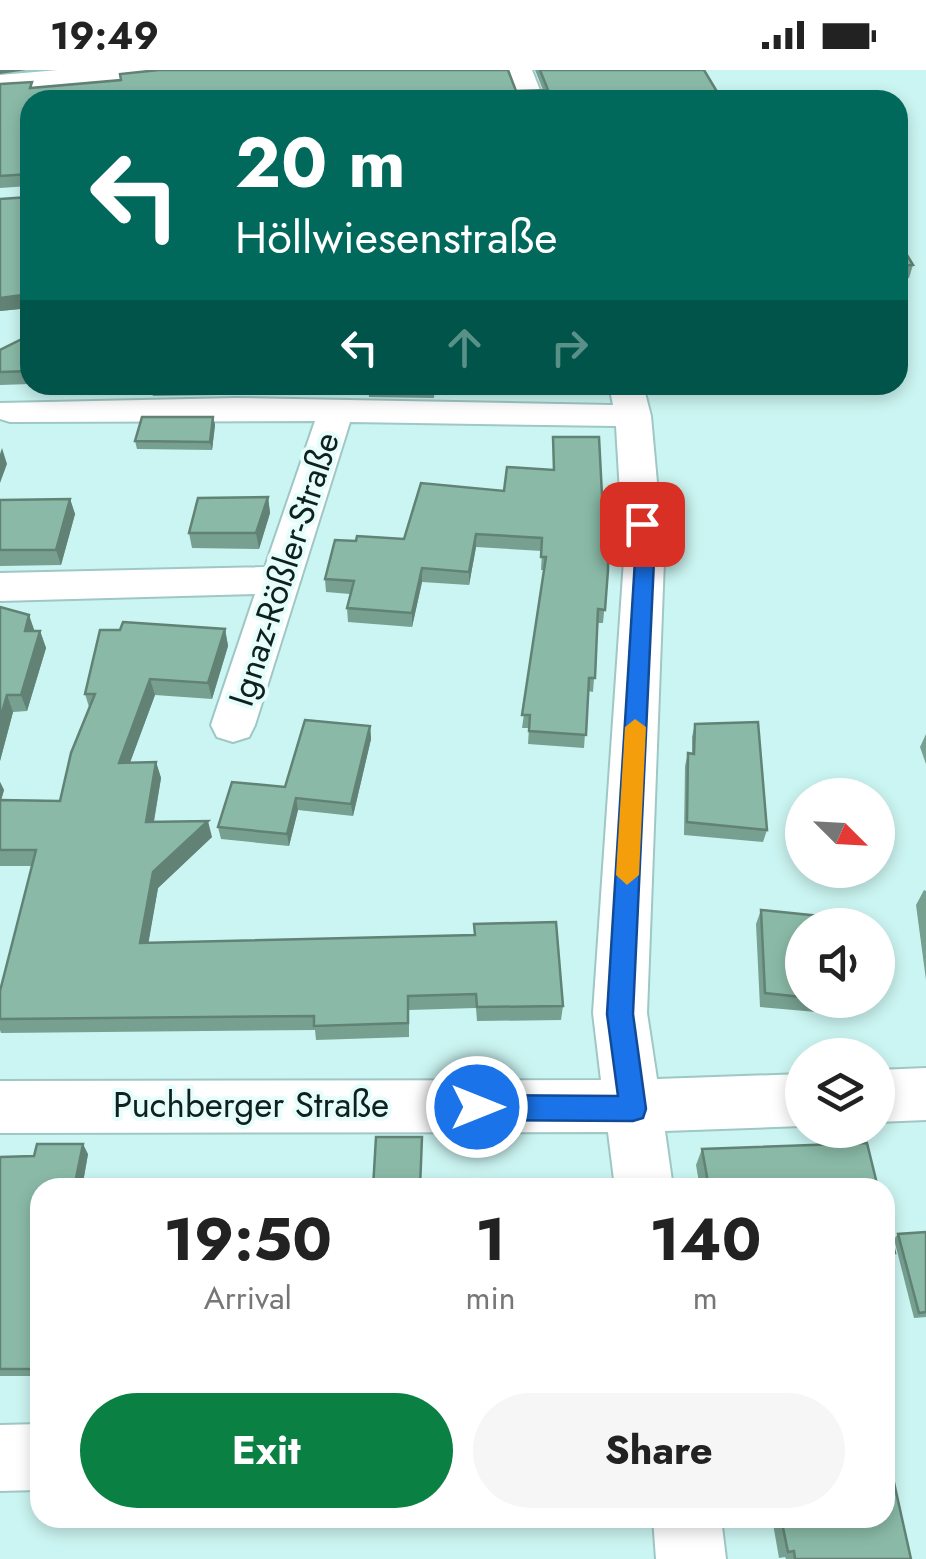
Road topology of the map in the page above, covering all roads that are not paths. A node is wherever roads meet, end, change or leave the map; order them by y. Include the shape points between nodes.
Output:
1 (159, 70) edge
2 (0, 84) edge
3 (629, 401) edge
4 (10, 411) dead end
5 (336, 413) junction
6 (283, 580) junction
7 (0, 587) edge
8 (232, 725) dead end
9 (926, 1094) edge
10 (895, 1095) edge
11 (785, 1101) edge
12 (0, 1107) edge
13 (633, 1109) junction
14 (643, 1178) edge
15 (30, 1457) edge
16 (0, 1458) edge
17 (689, 1528) edge
18 (691, 1559) edge

1 - 2 main road
3 - 5 street
3 - 13 street via 644,560 620,1014
4 - 5 street
5 - 6 street, Ignaz-Rößler-Straße
6 - 7 street
6 - 8 street, Ignaz-Rößler-Straße
9 - 10 street
11 - 13 street, Puchberger Straße
12 - 13 street, Puchberger Straße
13 - 14 street
15 - 16 street
17 - 18 street

